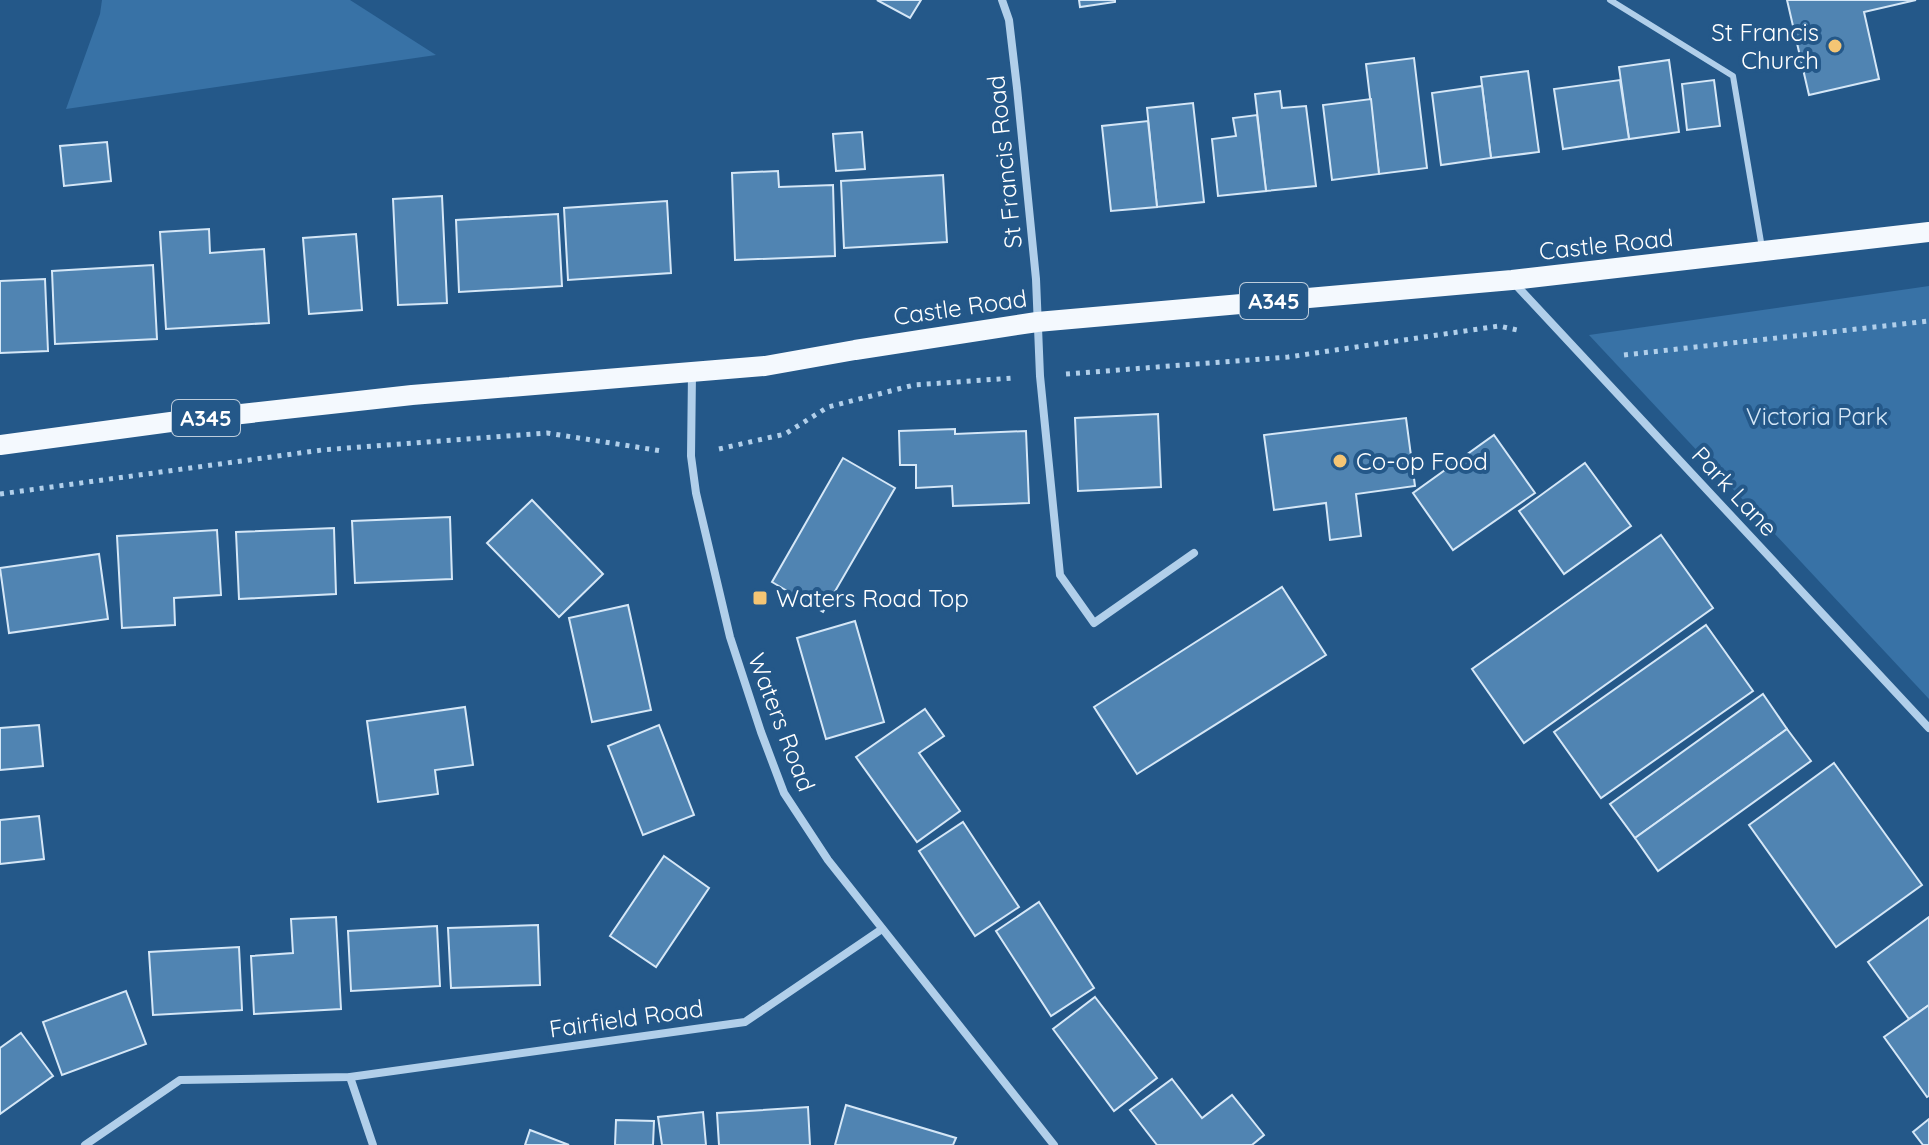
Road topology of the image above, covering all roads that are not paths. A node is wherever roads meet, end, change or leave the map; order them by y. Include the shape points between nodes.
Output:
1 (1002, 0) edge
2 (1610, 0) edge
3 (1929, 232) edge
4 (1763, 252) junction
5 (1512, 280) junction
6 (1037, 322) junction
7 (692, 373) junction
8 (0, 445) edge
9 (1194, 553) dead end
10 (1929, 728) edge
11 (882, 929) junction
12 (350, 1077) junction
13 (85, 1145) edge
14 (373, 1145) edge
15 (1054, 1145) edge

1 - 6 street, St Francis Road via 1017,88
2 - 4 lane via 1733,76
3 - 4 main road, Castle Road / A345
4 - 5 main road, Castle Road / A345
5 - 6 main road, Castle Road / A345
5 - 10 street, Park Lane
6 - 7 main road, Castle Road / A345
6 - 9 street, St Francis Road via 1060,575 1094,623
7 - 8 main road, Castle Road / A345 via 396,397
7 - 11 street, Waters Road via 696,493 730,637 761,732 784,793
11 - 12 street, Fairfield Road via 745,1022
11 - 15 street, Waters Road
12 - 13 street, Fairfield Road via 180,1080
12 - 14 street

